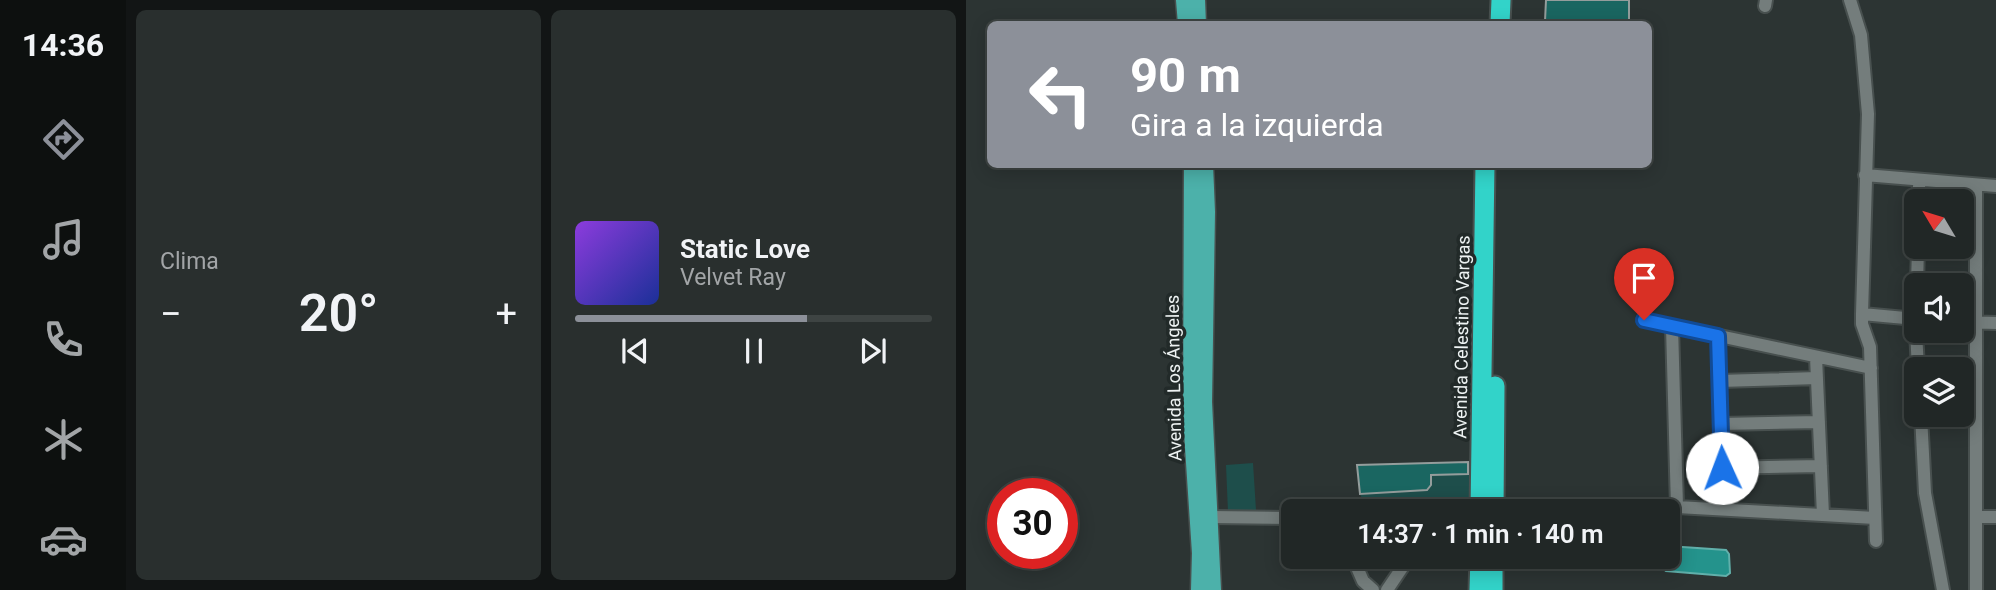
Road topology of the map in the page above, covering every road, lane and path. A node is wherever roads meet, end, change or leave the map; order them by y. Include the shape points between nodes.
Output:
1 (1184, 0) edge
2 (1197, 0) edge
3 (1488, 0) edge
4 (1501, 0) edge
5 (1850, 0) edge
6 (1186, 21) edge
7 (1198, 21) edge
8 (1487, 21) edge
9 (1500, 21) edge
10 (1192, 168) edge
11 (1205, 168) edge
12 (1485, 168) edge
13 (1498, 168) edge
14 (1865, 175) junction
15 (1919, 180) junction
16 (1976, 185) junction
17 (1996, 186) edge
18 (1919, 189) edge
19 (1490, 268) junction
20 (1861, 314) junction
21 (1904, 318) edge
22 (1644, 320) dead end
23 (1976, 322) junction
24 (1996, 323) edge
25 (1672, 326) junction
26 (1718, 336) junction
27 (1816, 357) junction
28 (1871, 368) junction
29 (1817, 378) junction
30 (1719, 381) junction
31 (1819, 422) junction
32 (1488, 423) junction
33 (1721, 424) junction
34 (1922, 427) edge
35 (1821, 466) junction
36 (1722, 468) junction
37 (1481, 499) edge
38 (1493, 499) edge
39 (1724, 509) junction
40 (1823, 515) junction
41 (1211, 517) junction
42 (1976, 517) junction
43 (1996, 517) edge
44 (1281, 518) edge
45 (1875, 518) junction
46 (1876, 541) dead end
47 (1358, 569) edge
48 (1401, 569) edge
49 (1479, 569) edge
50 (1493, 569) edge
51 (1199, 590) edge
52 (1213, 590) edge
53 (1373, 590) edge
54 (1387, 590) edge
55 (1479, 590) edge
56 (1493, 590) edge
57 (1943, 590) edge
58 (1976, 590) edge

1 - 6 main road
2 - 7 main road
3 - 8 highway
4 - 9 highway
5 - 14 street via 1861,35 1866,78
10 - 51 main road, Avenida Los Ángeles via 1191,416
11 - 41 main road, Avenida Los Ángeles via 1204,402
12 - 19 highway, Avenida Celestino Vargas
13 - 19 highway, Avenida Celestino Vargas
14 - 15 street
14 - 20 street
15 - 16 street
15 - 18 street
16 - 17 street
16 - 23 street
19 - 32 highway, Avenida Celestino Vargas
20 - 21 street
20 - 28 street
22 - 25 street
23 - 24 street
23 - 42 street
25 - 26 street
25 - 39 street via 1677,507
26 - 27 street
26 - 30 street
27 - 28 street
27 - 29 street
28 - 45 street
29 - 30 street
29 - 31 street
30 - 33 street
31 - 33 street
31 - 35 street
32 - 37 highway, Avenida Celestino Vargas
32 - 38 highway, Avenida Celestino Vargas
33 - 36 street
34 - 57 street via 1925,493
35 - 36 street
35 - 40 street
36 - 39 street
39 - 40 street
40 - 45 street
41 - 44 street
41 - 52 main road, Avenida Los Ángeles
42 - 43 street
42 - 58 street
45 - 46 street
47 - 53 street
48 - 54 street
49 - 55 highway
50 - 56 highway

